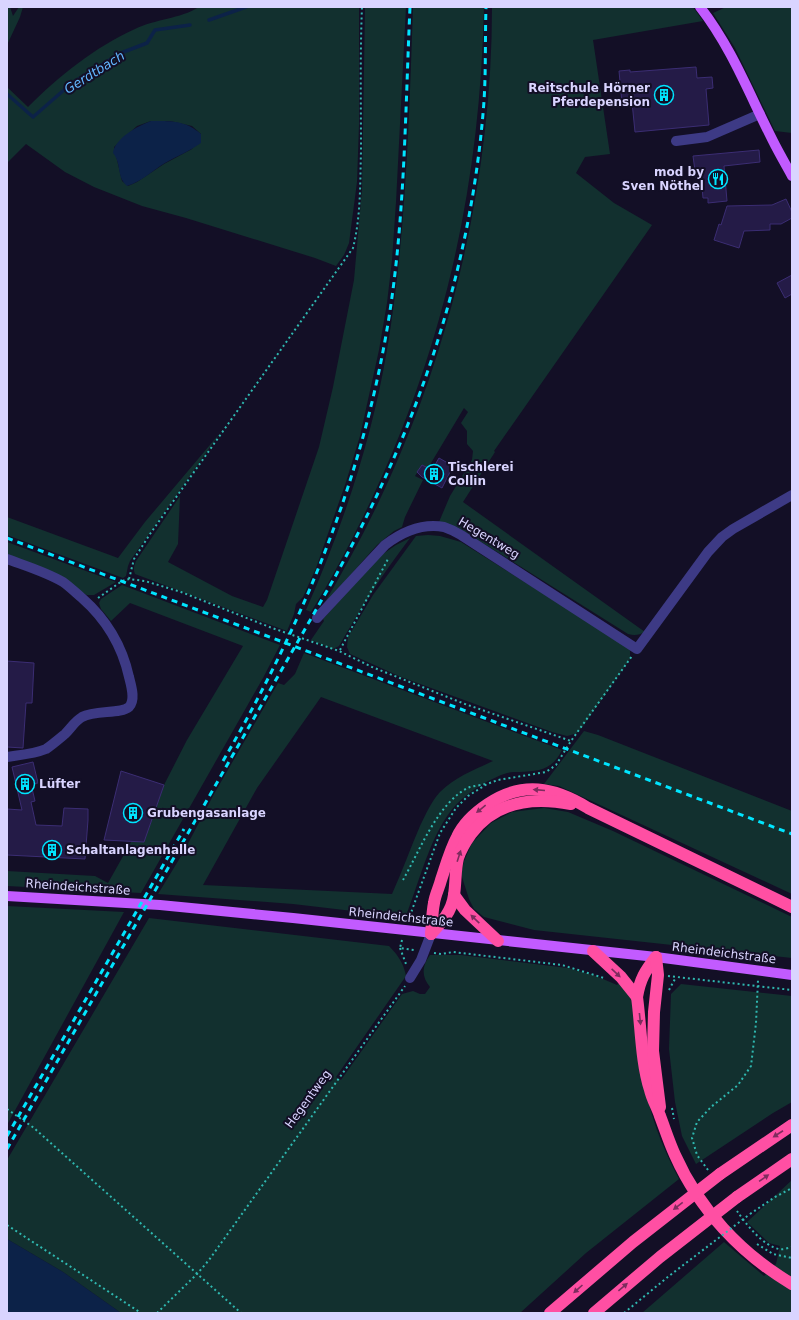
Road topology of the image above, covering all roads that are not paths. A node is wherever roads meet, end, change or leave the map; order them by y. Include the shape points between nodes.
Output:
1 (700, 7) edge
2 (760, 114) junction
3 (676, 141) dead end
4 (792, 176) edge
5 (792, 495) edge
6 (7, 559) edge
7 (317, 618) dead end
8 (7, 757) edge
9 (588, 808) junction
10 (454, 895) junction
11 (7, 896) edge
12 (792, 907) edge
13 (431, 934) junction
14 (498, 941) junction
15 (593, 951) junction
16 (656, 957) junction
17 (792, 975) edge
18 (410, 978) road end
19 (637, 997) junction
20 (660, 1116) junction
21 (792, 1125) edge
22 (792, 1159) edge
23 (792, 1284) edge
24 (550, 1313) edge
25 (594, 1313) edge

1 - 2 main road via 732,55
2 - 3 street via 707,137
2 - 4 main road
5 - 7 street, Hegentweg via 722,537 637,648 462,535 444,528 413,528 396,536
6 - 8 street via 64,583 99,614 124,656 133,702 124,709 85,715 47,748 36,753
10 -> 9 highway via 459,856 475,828 487,817 501,808 529,801 555,801
9 - 12 highway
9 -> 13 highway via 557,793 530,789 496,798 480,809 457,836 449,853 434,903
10 - 13 highway via 450,910
14 -> 10 highway via 465,910
11 - 13 main road, Rheindeichstraße via 160,905
13 - 14 main road, Rheindeichstraße
13 - 18 street via 421,960
14 - 15 main road, Rheindeichstraße
15 - 16 main road, Rheindeichstraße
15 -> 19 highway via 621,977
16 - 17 main road, Rheindeichstraße
16 - 19 highway via 644,973
16 - 20 highway via 658,975 653,1051
19 -> 20 highway via 646,1071 650,1091
20 - 23 highway via 684,1174 706,1208 749,1253
21 -> 24 highway, bridge via 715,1174
25 -> 22 highway, bridge via 660,1256

